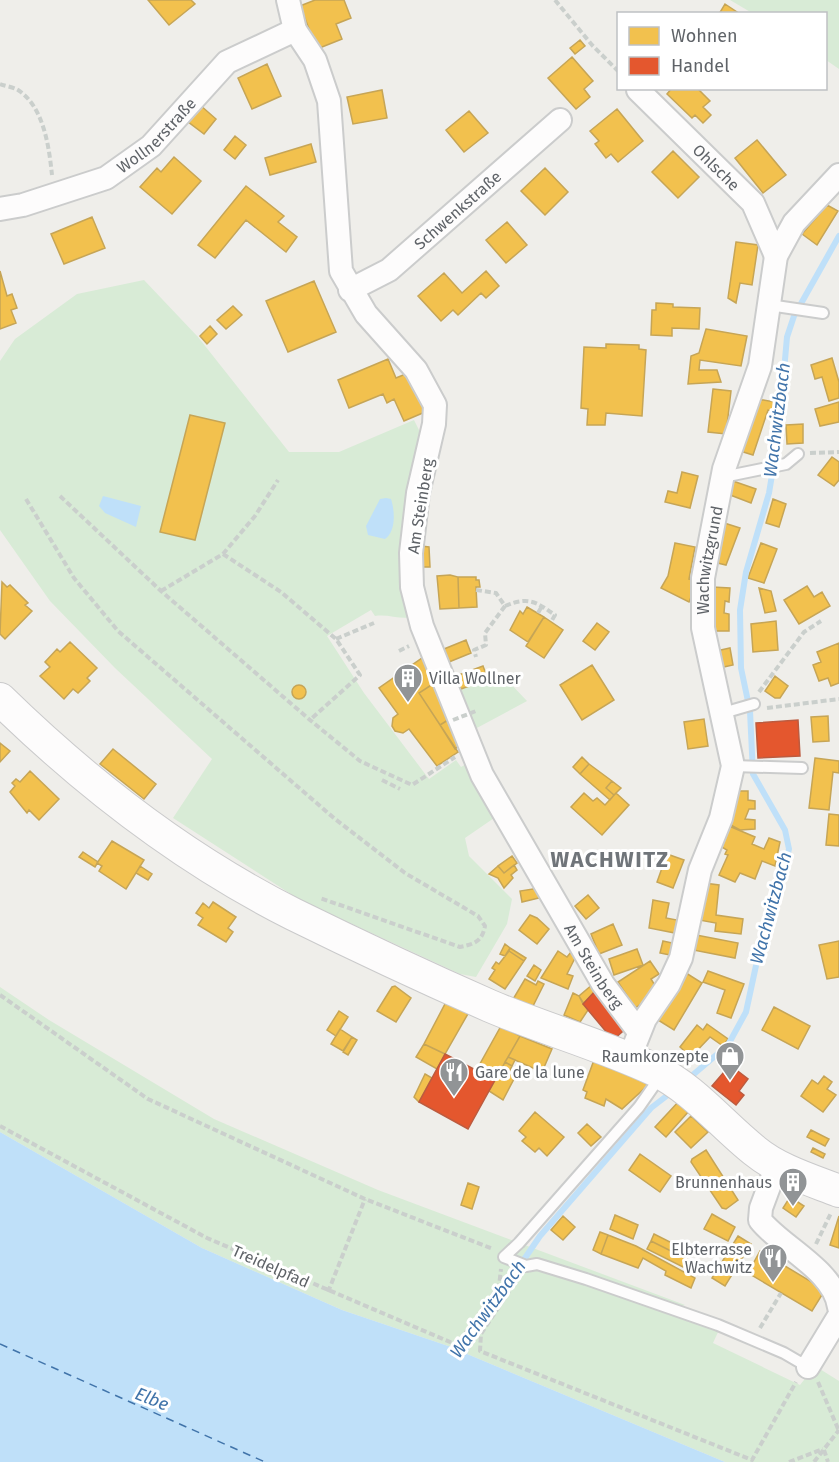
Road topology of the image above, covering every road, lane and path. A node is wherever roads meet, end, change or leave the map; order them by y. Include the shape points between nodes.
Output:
1 (288, 0) edge
2 (555, 0) edge
3 (295, 30) junction
4 (617, 69) edge
5 (0, 84) edge
6 (638, 90) edge
7 (560, 120) dead end
8 (839, 175) edge
9 (53, 194) junction
10 (0, 209) edge
11 (776, 256) junction
12 (350, 290) junction
13 (780, 307) junction
14 (823, 313) dead end
15 (839, 452) edge
16 (798, 454) joint
17 (723, 477) junction
18 (278, 480) dead end
19 (60, 496) dead end
20 (26, 500) dead end
21 (223, 554) junction
22 (476, 590) dead end
23 (161, 591) junction
24 (506, 606) junction
25 (542, 606) junction
26 (538, 613) dead end
27 (821, 621) dead end
28 (551, 622) dead end
29 (374, 623) dead end
30 (336, 639) junction
31 (476, 657) dead end
32 (0, 699) edge
33 (839, 699) edge
34 (746, 706) junction
35 (476, 711) dead end
36 (310, 720) junction
37 (453, 720) dead end
38 (454, 758) dead end
39 (739, 766) junction
40 (802, 768) dead end
41 (396, 776) junction
42 (382, 780) dead end
43 (393, 783) junction
44 (400, 789) dead end
45 (316, 896) dead end
46 (0, 995) edge
47 (634, 1046) junction
48 (674, 1083) junction
49 (0, 1126) edge
50 (777, 1165) junction
51 (365, 1200) junction
52 (835, 1201) edge
53 (504, 1257) junction
54 (808, 1261) junction
55 (526, 1266) junction
56 (328, 1292) junction
57 (781, 1293) dead end
58 (839, 1306) edge
59 (481, 1313) junction
60 (839, 1316) edge
61 (491, 1319) junction
62 (763, 1324) dead end
63 (808, 1367) junction
64 (839, 1430) edge
65 (823, 1449) junction
66 (754, 1461) edge
67 (789, 1462) edge
68 (813, 1462) edge
69 (828, 1462) edge

1 - 3 street, Am Steinberg
2 - 4 path
3 - 9 street, Wollnerstraße via 227,62 151,146 106,178
3 - 12 street, Am Steinberg via 315,60 329,101 341,271
5 - 9 path via 18,90 39,115 49,147
6 - 11 street, Ohlsche via 753,204
7 - 12 street, Schwenkstraße via 389,270
8 - 11 street, Wachwitzgrund via 794,223
9 - 10 street, Wollnerstraße
11 - 13 street, Wachwitzgrund
12 - 47 street, Am Steinberg via 416,370 435,405 411,553 412,587 424,632 482,775 603,984
13 - 14 lane
13 - 17 street, Wachwitzgrund
15 - 16 path
16 - 17 lane via 786,464
17 - 34 street, Wachwitzgrund via 704,578 703,628
18 - 21 path via 255,516
19 - 23 path
20 - 45 path via 74,578 118,631 334,819 405,873 478,916 485,927 483,937 475,944 460,947
21 - 23 path
21 - 30 path via 281,592
22 - 24 path via 496,593
23 - 36 path
24 - 25 path via 534,601
24 - 31 path via 484,633 486,645 474,650
25 - 26 path
25 - 28 path via 555,615
27 - 34 path via 804,632 764,688
29 - 30 path
30 - 36 path via 360,675
32 - 47 main road via 118,802 267,899 490,1006
33 - 34 path
34 - 39 street, Wachwitzgrund
35 - 37 path, bridge
36 - 41 path via 360,761
38 - 41 path via 412,785
39 - 40 lane
39 - 47 street, Wachwitzgrund via 700,870 681,958
41 - 43 path
42 - 43 path
43 - 44 path
46 - 51 path via 148,1099
47 - 48 main road
48 - 50 main road via 757,1153
48 - 53 lane via 639,1107
49 - 56 path, Treidelpfad via 207,1238
50 - 52 main road
50 - 54 street via 760,1220
51 - 53 path via 494,1249
51 - 56 path
52 - 54 path
53 - 55 lane
53 - 59 path, Treidelpfad via 499,1286
54 - 58 street via 838,1298
55 - 61 path
55 - 63 lane via 537,1264 718,1324
56 - 59 path, Treidelpfad via 457,1345
57 - 62 path
59 - 61 path
60 - 63 street
61 - 66 path via 481,1334 480,1351
63 - 64 path
63 - 66 path
64 - 65 path
65 - 67 path
65 - 68 path
65 - 69 path

